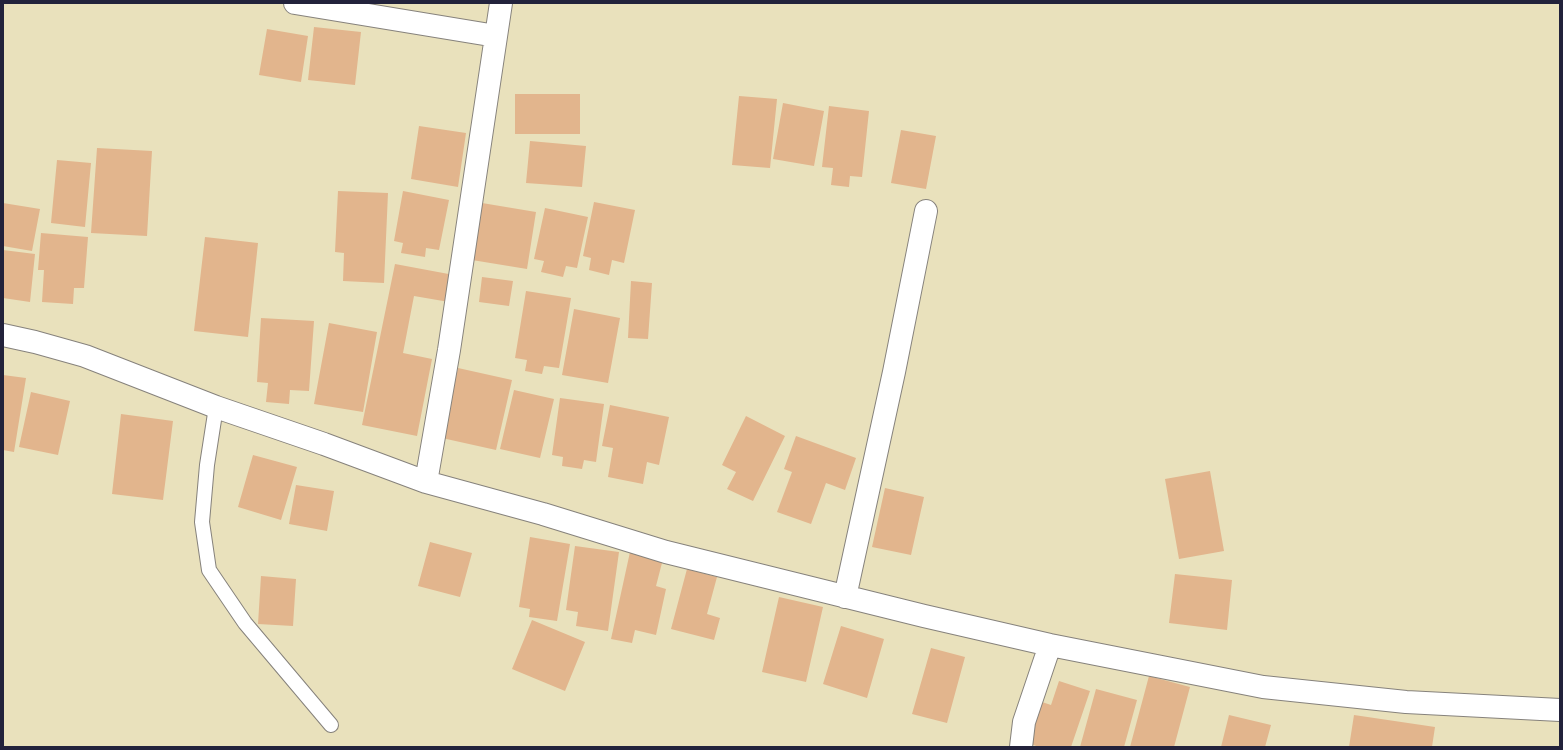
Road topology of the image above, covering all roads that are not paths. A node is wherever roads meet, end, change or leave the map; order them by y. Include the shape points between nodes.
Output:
1 (295, 3) edge
2 (501, 3) edge
3 (496, 36) junction
4 (926, 211) dead end
5 (3, 335) edge
6 (216, 407) junction
7 (426, 482) junction
8 (845, 596) junction
9 (1050, 645) junction
10 (1560, 710) edge
11 (331, 725) dead end
12 (1021, 747) edge

1 - 3 street
2 - 3 street
3 - 7 street via 449,350
4 - 8 street
5 - 6 street via 85,356
6 - 7 street
6 - 11 lane via 202,522 209,570 245,624
7 - 8 street via 543,514 666,552
8 - 9 street
9 - 10 street via 1263,687 1406,702
9 - 12 street via 1024,722

